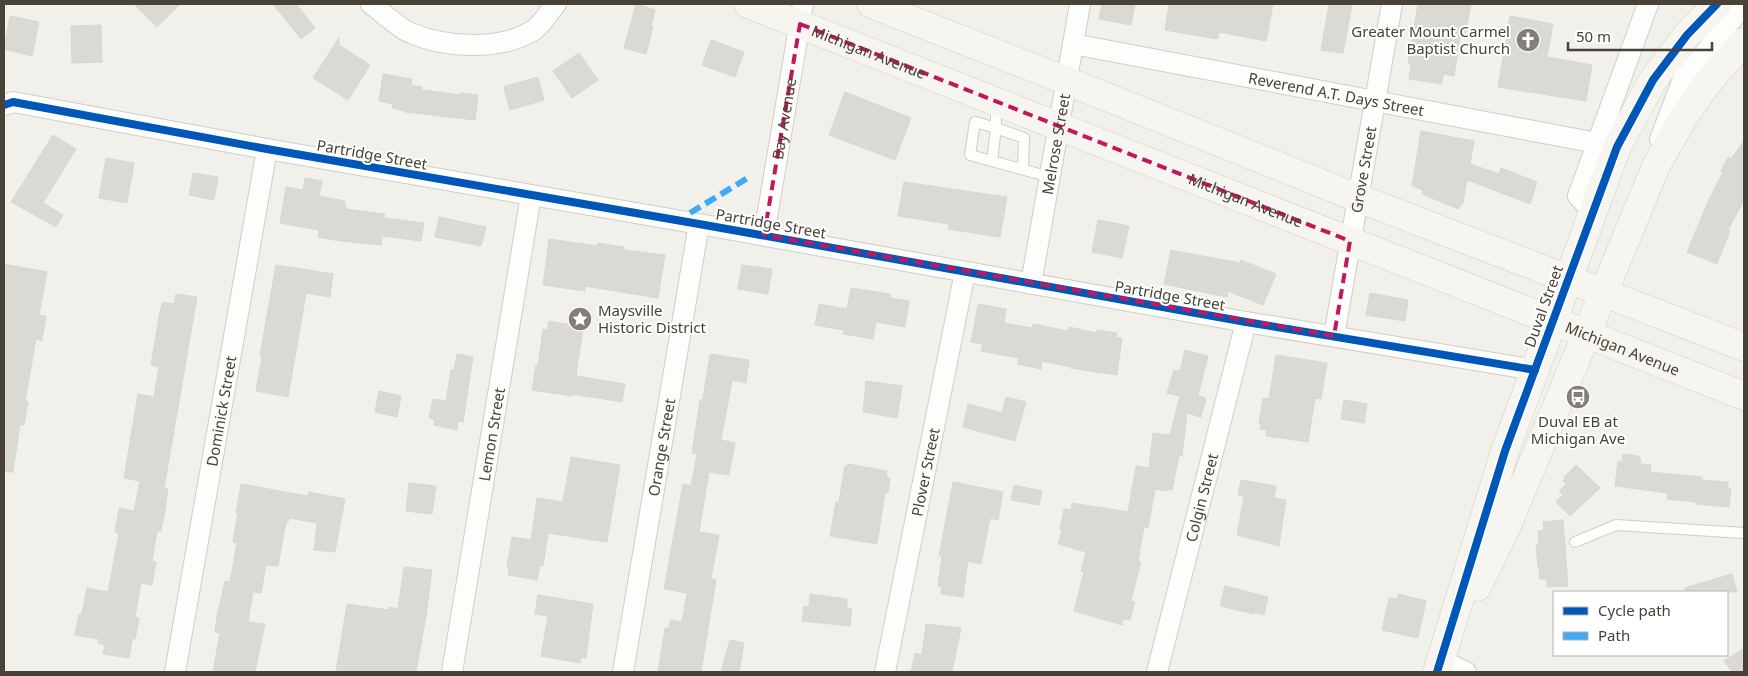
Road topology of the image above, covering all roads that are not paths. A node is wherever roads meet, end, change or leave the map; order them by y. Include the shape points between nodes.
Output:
1 (371, 4) edge
2 (556, 4) edge
3 (748, 4) edge
4 (871, 4) edge
5 (1080, 4) edge
6 (1392, 4) edge
7 (1648, 4) edge
8 (1733, 6) edge
9 (801, 14) edge
10 (1744, 42) edge
11 (1073, 44) junction
12 (1067, 81) junction
13 (996, 101) junction
14 (1376, 101) junction
15 (4, 105) edge
16 (1059, 125) junction
17 (996, 128) junction
18 (1597, 143) junction
19 (268, 149) junction
20 (1256, 157) junction
21 (992, 161) junction
22 (1656, 166) junction
23 (1024, 169) junction
24 (1050, 176) junction
25 (531, 195) junction
26 (1235, 195) junction
27 (1358, 198) junction
28 (1593, 212) junction
29 (699, 224) junction
30 (764, 236) junction
31 (1350, 241) junction
32 (965, 272) junction
33 (1568, 279) junction
34 (1031, 284) junction
35 (1606, 293) junction
36 (1553, 320) junction
37 (1246, 322) junction
38 (1588, 334) junction
39 (1334, 336) junction
40 (1744, 347) edge
41 (1535, 370) junction
42 (1744, 396) edge
43 (1744, 533) edge
44 (1575, 542) dead end
45 (1439, 666) edge
46 (175, 672) edge
47 (452, 672) edge
48 (623, 672) edge
49 (885, 672) edge
50 (1157, 672) edge
51 (1466, 672) edge

1 - 2 street via 410,33 464,46 507,42 535,29
3 - 9 main road, Michigan Avenue
4 - 12 main road
5 - 11 street, Melrose Street
6 - 14 street, Grove Street
7 - 18 street
8 - 22 street via 1684,79 1660,137
8 - 28 main road, Duval Street via 1687,35 1653,80 1617,147
9 - 13 main road, Michigan Avenue
9 - 30 street, Bay Avenue
10 - 22 main road via 1712,77 1684,116
11 - 12 street, Melrose Street
11 - 14 street, Reverend A.T. Days Street
12 - 16 street, Melrose Street
12 - 20 main road
13 - 16 main road, Michigan Avenue
13 - 17 lane
14 - 18 street, Reverend A.T. Days Street
14 - 27 street, Grove Street
15 - 19 street, Partridge Street via 12,102
16 - 24 street, Melrose Street
16 - 26 main road, Michigan Avenue
17 - 21 lane
17 - 21 lane via 975,122 970,155
17 - 23 lane via 1024,138
18 - 28 street via 1578,196
19 - 25 street, Partridge Street
19 - 46 street, Dominick Street
20 - 26 main road
20 - 27 main road
21 - 23 lane
22 - 35 main road
23 - 24 lane
24 - 34 street, Melrose Street
25 - 29 street, Partridge Street
25 - 47 street, Lemon Street
26 - 31 main road, Michigan Avenue
27 - 31 street, Grove Street
27 - 33 main road
28 - 33 main road, Duval Street
29 - 30 street, Partridge Street
29 - 48 street, Orange Street
30 - 32 street, Partridge Street
31 - 36 main road, Michigan Avenue
31 - 39 street, Grove Street
32 - 34 street, Partridge Street
32 - 49 street, Plover Street
33 - 35 main road
33 - 36 main road, Duval Street
34 - 37 street, Partridge Street
35 - 38 main road
35 - 40 main road
36 - 38 main road, Michigan Avenue
36 - 41 main road, Duval Street
37 - 39 street, Partridge Street
37 - 50 street, Colgin Street
38 - 42 main road, Michigan Avenue
38 - 45 main road via 1507,526
39 - 41 street, Partridge Street
41 - 45 main road, Duval Street via 1505,451
43 - 44 lane via 1616,525
45 - 51 street

